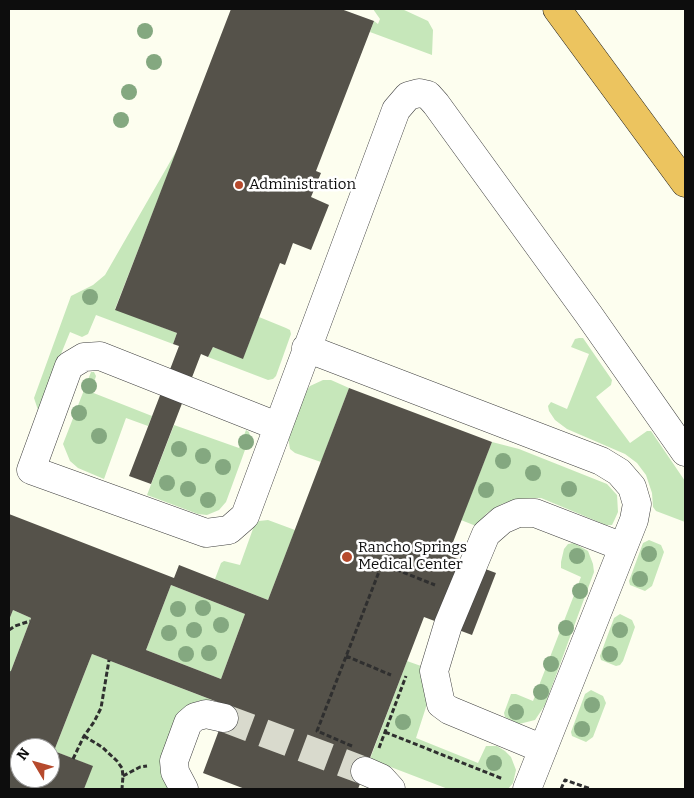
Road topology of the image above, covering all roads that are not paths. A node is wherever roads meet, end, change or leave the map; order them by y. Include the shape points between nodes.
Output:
1 (557, 9) edge
2 (685, 184) edge
3 (306, 348) junction
4 (277, 426) junction
5 (685, 452) edge
6 (20, 467) edge
7 (623, 546) junction
8 (224, 718) tunnel mouth
9 (543, 749) junction
10 (371, 763) tunnel mouth
11 (184, 789) edge
12 (391, 789) edge
13 (527, 789) edge

1 - 2 highway
3 - 4 lane
3 - 5 lane via 396,110 408,96 428,95
3 - 7 lane via 601,461 620,472 632,487 637,504
4 - 6 lane via 100,356 84,357 69,366
4 - 6 lane via 245,516 229,530 206,533
7 - 9 lane
7 - 9 lane via 535,513 518,513 502,520 486,534 448,625 434,671 441,704
8 - 11 lane via 206,714 195,717 188,724 174,761
9 - 13 lane
10 - 12 lane

